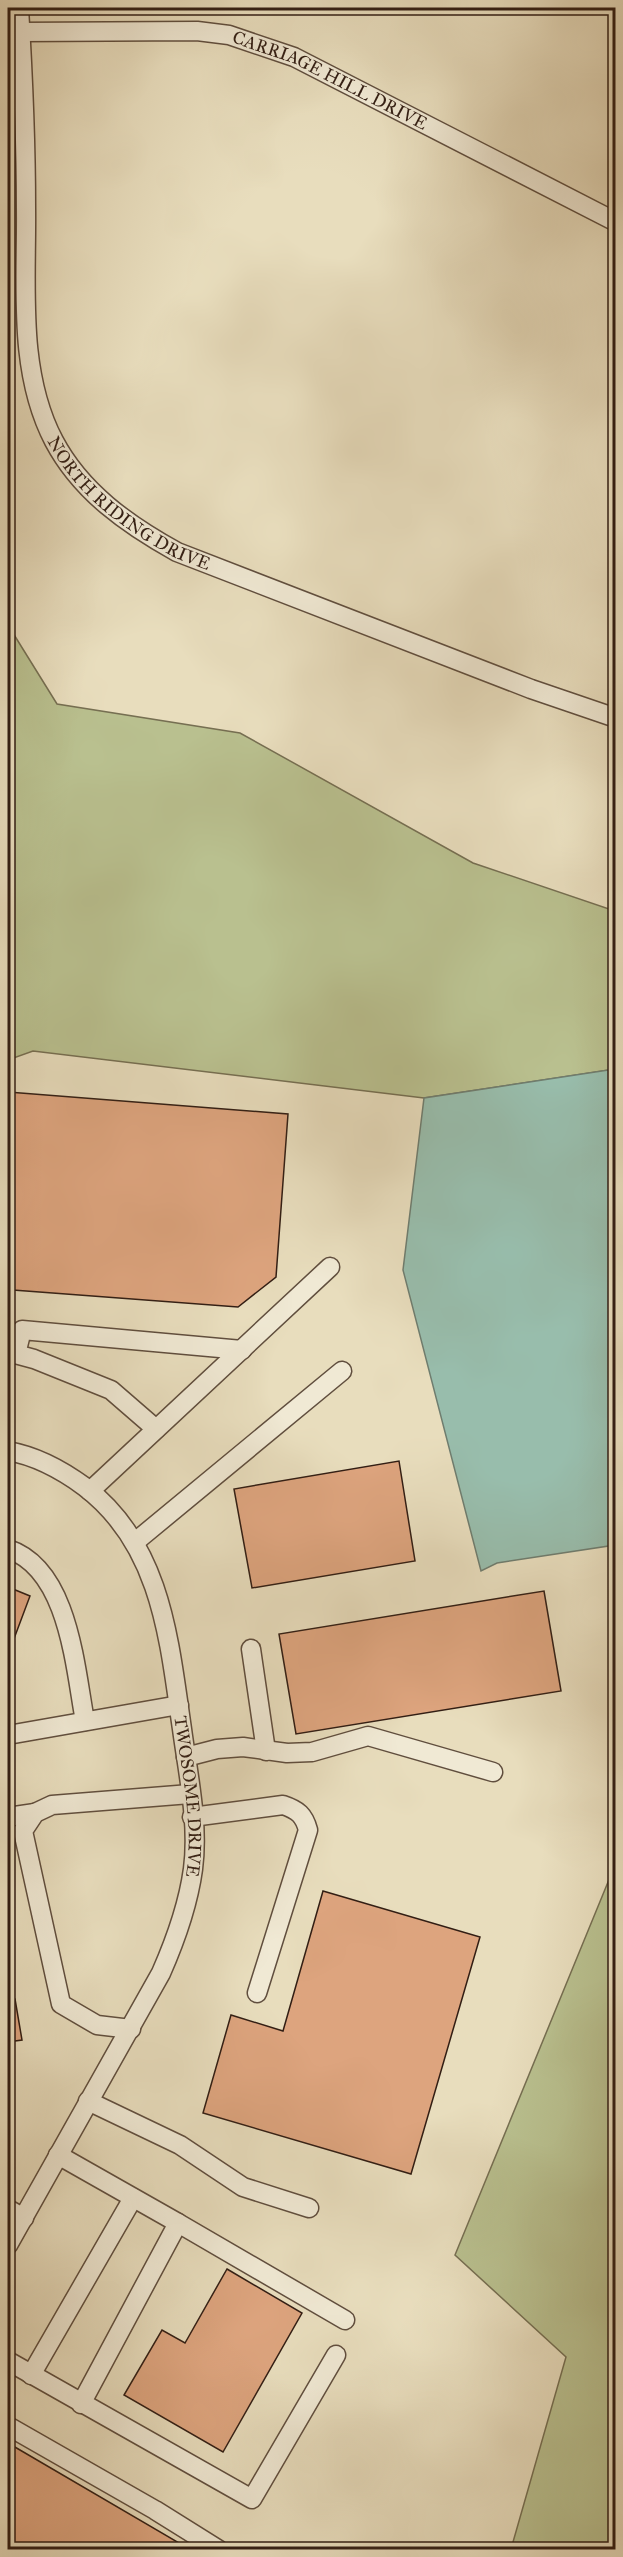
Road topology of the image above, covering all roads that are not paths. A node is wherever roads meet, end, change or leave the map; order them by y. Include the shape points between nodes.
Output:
1 (19, 8) edge
2 (20, 32) junction
3 (615, 222) edge
4 (615, 718) edge
5 (330, 1267) dead end
6 (242, 1350) junction
7 (12, 1353) edge
8 (342, 1371) dead end
9 (156, 1429) junction
10 (8, 1451) edge
11 (90, 1491) junction
12 (135, 1542) junction
13 (8, 1549) edge
14 (251, 1649) dead end
15 (179, 1705) junction
16 (85, 1721) junction
17 (8, 1735) edge
18 (266, 1750) junction
19 (186, 1756) junction
20 (493, 1772) dead end
21 (190, 1794) junction
22 (35, 1813) junction
23 (8, 1817) edge
24 (192, 1817) junction
25 (257, 1993) dead end
26 (131, 2029) junction
27 (88, 2101) junction
28 (58, 2155) junction
29 (133, 2198) junction
30 (309, 2208) dead end
31 (16, 2213) edge
32 (178, 2223) junction
33 (8, 2246) edge
34 (345, 2320) dead end
35 (336, 2355) dead end
36 (8, 2361) edge
37 (31, 2375) junction
38 (81, 2404) junction
39 (8, 2426) edge
40 (219, 2550) edge

1 - 2 street, NORTH RIDING DRIVE
2 - 3 street, CARRIAGE HILL DRIVE via 197,31 262,44
2 - 4 street, NORTH RIDING DRIVE via 32,382 54,441 85,485 109,509 177,552
5 - 6 street
6 - 7 street via 22,1330
6 - 9 street
7 - 9 street via 111,1390
8 - 12 street
9 - 11 street
10 - 11 street, TWOSOME DRIVE via 45,1462
11 - 12 street, TWOSOME DRIVE via 122,1521
12 - 15 street, TWOSOME DRIVE via 163,1612
13 - 16 street via 37,1568 54,1592 64,1618
14 - 18 street
15 - 16 street
15 - 19 street, TWOSOME DRIVE
16 - 17 street
18 - 19 street via 234,1748
18 - 20 street via 312,1752 368,1736
19 - 21 street, TWOSOME DRIVE
21 - 22 street via 52,1805
21 - 24 street, TWOSOME DRIVE
22 - 23 street
22 - 26 street via 23,1831 61,2004 97,2025
24 - 25 street via 283,1805 304,1817 308,1830
24 - 26 street, TWOSOME DRIVE via 193,1867 188,1903 177,1938
26 - 27 street, TWOSOME DRIVE
27 - 28 street, TWOSOME DRIVE
27 - 30 street via 180,2145 243,2187
28 - 29 street
28 - 31 street, TWOSOME DRIVE
29 - 32 street
29 - 37 street
31 - 33 street, TWOSOME DRIVE
32 - 34 street
32 - 38 street
35 - 38 street via 252,2499
36 - 37 street
37 - 38 street
39 - 40 street

